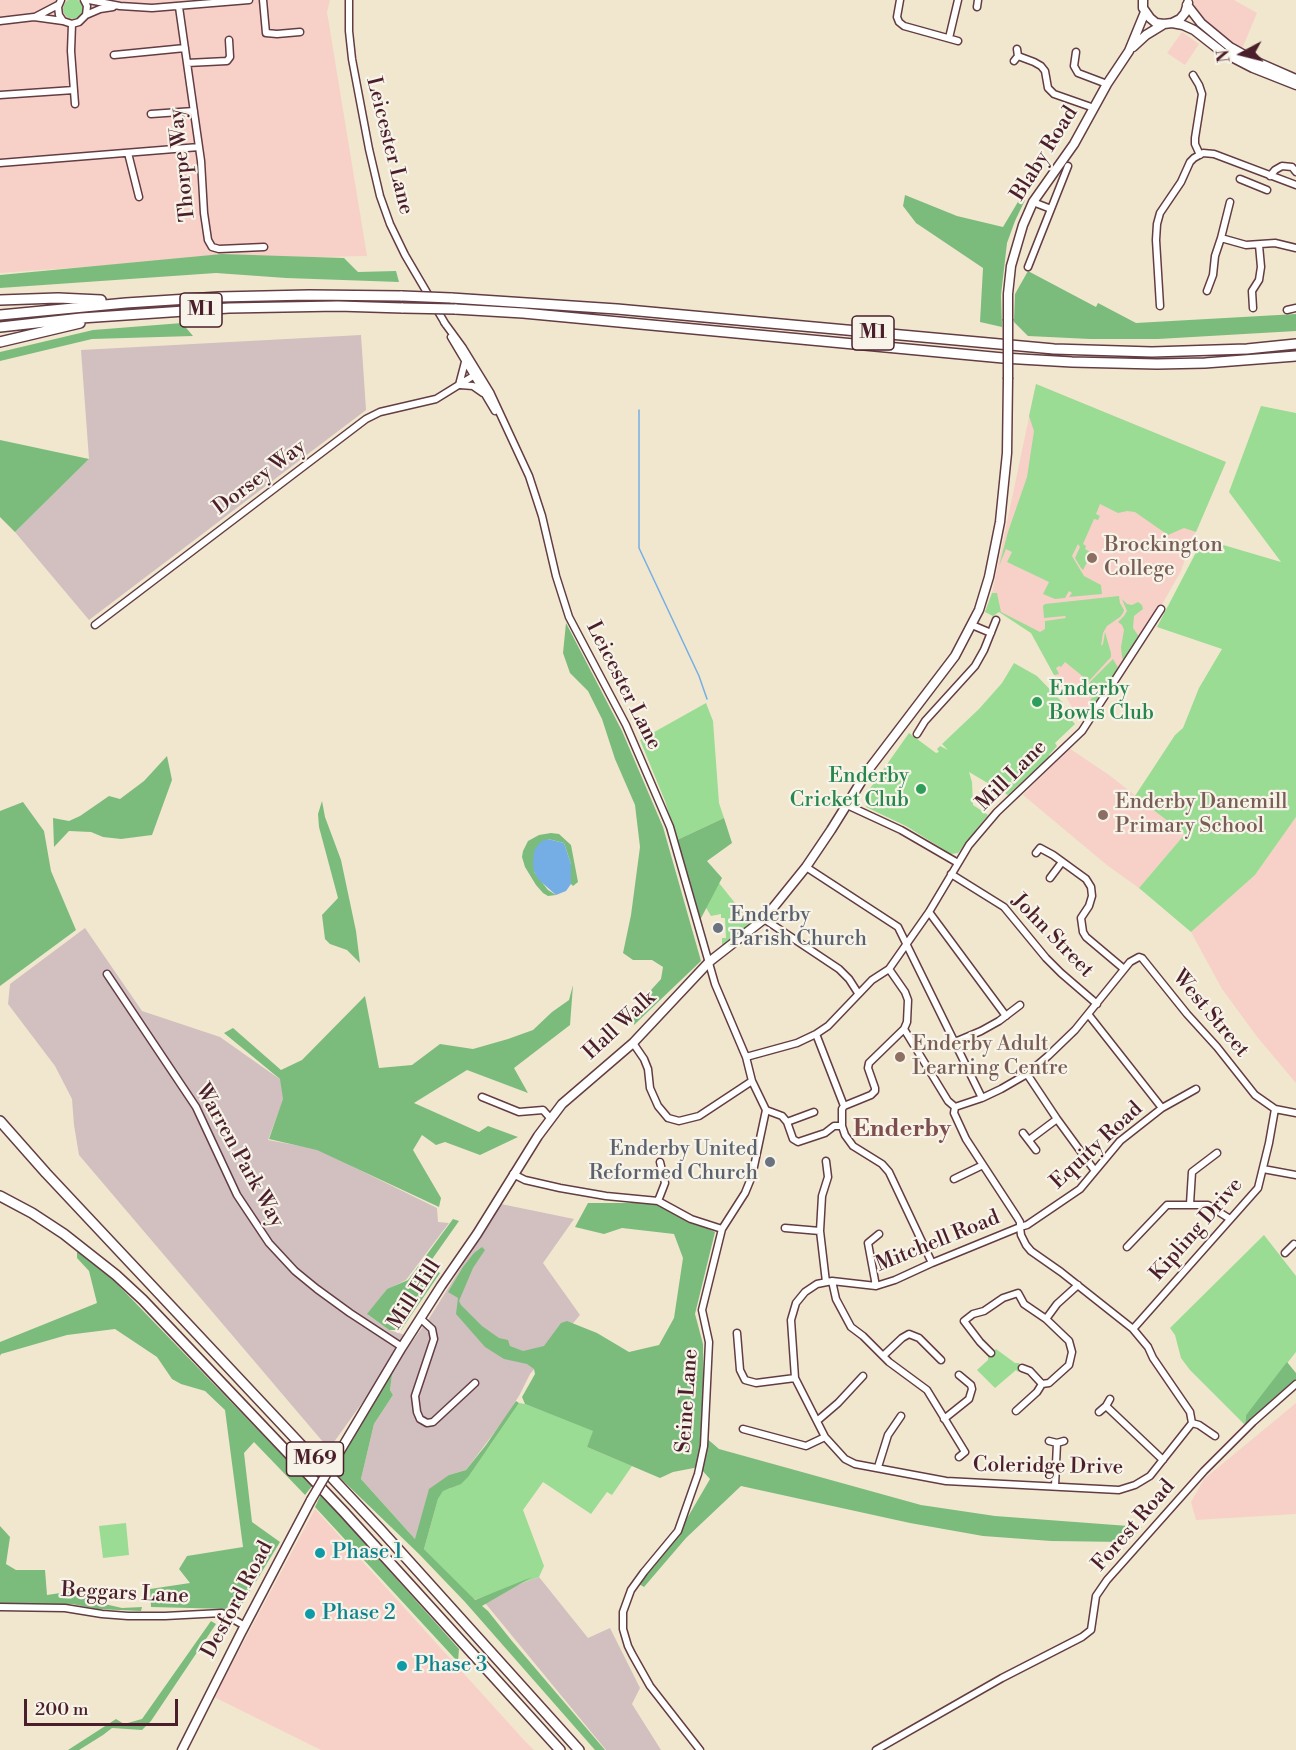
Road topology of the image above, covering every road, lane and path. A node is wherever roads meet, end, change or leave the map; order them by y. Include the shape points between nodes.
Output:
1 (84, 0) edge
2 (89, 0) edge
3 (249, 0) edge
4 (263, 0) edge
5 (350, 0) edge
6 (900, 0) edge
7 (958, 0) edge
8 (1142, 1) edge
9 (59, 2) edge
10 (1187, 3) edge
11 (120, 6) junction
12 (179, 7) junction
13 (1145, 12) junction
14 (86, 15) junction
15 (34, 17) junction
16 (0, 21) edge
17 (63, 21) junction
18 (72, 24) junction
19 (1168, 24) junction
20 (300, 32) dead end
21 (949, 38) junction
22 (230, 40) dead end
23 (958, 41) dead end
24 (185, 48) junction
25 (1129, 51) junction
26 (1076, 52) dead end
27 (114, 56) dead end
28 (1016, 56) dead end
29 (187, 63) junction
30 (1193, 75) dead end
31 (1296, 79) edge
32 (1107, 84) junction
33 (74, 90) junction
34 (0, 95) edge
35 (75, 104) dead end
36 (1094, 108) junction
37 (194, 111) junction
38 (151, 114) dead end
39 (199, 147) junction
40 (128, 153) junction
41 (1200, 155) junction
42 (0, 163) edge
43 (1068, 166) dead end
44 (1257, 170) junction
45 (1296, 172) edge
46 (1270, 176) junction
47 (1240, 179) dead end
48 (1250, 183) junction
49 (1296, 185) edge
50 (1267, 190) dead end
51 (139, 197) dead end
52 (1034, 202) junction
53 (1226, 205) dead end
54 (1051, 209) junction
55 (1221, 238) junction
56 (1259, 245) junction
57 (264, 247) dead end
58 (1296, 248) edge
59 (1028, 267) dead end
60 (1207, 291) dead end
61 (0, 300) edge
62 (142, 301) junction
63 (1160, 306) dead end
64 (1252, 308) dead end
65 (1296, 308) edge
66 (1287, 310) dead end
67 (151, 314) junction
68 (0, 315) edge
69 (444, 322) junction
70 (0, 327) edge
71 (0, 342) edge
72 (1296, 344) edge
73 (1296, 356) edge
74 (465, 362) junction
75 (476, 374) junction
76 (459, 385) junction
77 (485, 395) junction
78 (505, 427) junction
79 (1161, 609) dead end
80 (996, 621) dead end
81 (95, 625) dead end
82 (972, 625) junction
83 (991, 633) junction
84 (912, 713) junction
85 (925, 721) junction
86 (917, 734) dead end
87 (847, 805) junction
88 (1036, 853) dead end
89 (1062, 862) junction
90 (958, 863) junction
91 (806, 867) junction
92 (951, 874) junction
93 (1050, 878) dead end
94 (929, 912) junction
95 (764, 919) junction
96 (906, 944) junction
97 (709, 962) junction
98 (889, 969) junction
99 (1124, 969) junction
100 (107, 974) dead end
101 (858, 993) junction
102 (1097, 1004) junction
103 (1020, 1005) dead end
104 (1088, 1014) junction
105 (1006, 1016) junction
106 (904, 1029) junction
107 (816, 1034) junction
108 (955, 1042) junction
109 (633, 1043) junction
110 (746, 1057) junction
111 (1027, 1074) junction
112 (752, 1081) junction
113 (1196, 1089) dead end
114 (482, 1096) dead end
115 (982, 1098) junction
116 (845, 1105) junction
117 (955, 1107) junction
118 (1162, 1108) junction
119 (1275, 1109) junction
120 (766, 1110) junction
121 (814, 1112) dead end
122 (1296, 1113) edge
123 (553, 1117) junction
124 (1057, 1119) junction
125 (0, 1121) edge
126 (788, 1122) junction
127 (842, 1126) junction
128 (825, 1133) junction
129 (1023, 1133) dead end
130 (1029, 1140) junction
131 (828, 1141) dead end
132 (1036, 1150) dead end
133 (1217, 1153) dead end
134 (826, 1161) dead end
135 (660, 1162) dead end
136 (983, 1165) junction
137 (1263, 1169) junction
138 (1095, 1171) junction
139 (513, 1174) junction
140 (1296, 1175) edge
141 (954, 1179) dead end
142 (0, 1196) edge
143 (658, 1200) junction
144 (1190, 1204) junction
145 (1230, 1219) junction
146 (1020, 1227) junction
147 (785, 1228) dead end
148 (722, 1229) junction
149 (820, 1231) junction
150 (879, 1234) dead end
151 (1296, 1243) edge
152 (1127, 1248) dead end
153 (1285, 1253) dead end
154 (932, 1263) junction
155 (829, 1282) junction
156 (876, 1286) junction
157 (1078, 1286) junction
158 (1026, 1290) dead end
159 (1018, 1293) junction
160 (1046, 1319) junction
161 (421, 1320) junction
162 (1133, 1329) junction
163 (737, 1333) dead end
164 (402, 1347) junction
165 (992, 1353) dead end
166 (883, 1356) junction
167 (941, 1360) dead end
168 (1020, 1368) dead end
169 (959, 1375) dead end
170 (795, 1378) junction
171 (862, 1380) dead end
172 (475, 1383) dead end
173 (1042, 1384) junction
174 (1296, 1384) edge
175 (1110, 1399) dead end
176 (1106, 1406) junction
177 (1017, 1412) dead end
178 (1099, 1412) dead end
179 (901, 1416) dead end
180 (944, 1419) junction
181 (817, 1420) junction
182 (1192, 1423) junction
183 (743, 1430) dead end
184 (1215, 1436) dead end
185 (825, 1437) junction
186 (1049, 1441) dead end
187 (1064, 1441) dead end
188 (1057, 1443) junction
189 (959, 1457) dead end
190 (1163, 1460) junction
191 (878, 1467) junction
192 (1055, 1486) junction
193 (311, 1500) joint
194 (0, 1607) edge
195 (245, 1626) junction
196 (182, 1750) edge
197 (560, 1750) edge
198 (579, 1750) edge
199 (700, 1750) edge
200 (876, 1750) edge

1 - 14 street
2 - 11 street
3 - 12 street
4 - 20 street via 266,33
5 - 69 street, Leicester Lane via 352,59 382,203 405,255
6 - 21 street via 897,17 904,26
7 - 21 street
8 - 13 main road
9 - 15 street
9 - 17 street via 58,13
10 - 19 main road, Blaby Road via 1180,19
10 - 31 main road via 1201,23 1230,47
11 - 12 street
11 - 14 street
12 - 24 street, Thorpe Way
13 - 19 main road via 1156,22
13 - 25 main road, Blaby Road
14 - 18 street
15 - 16 street
15 - 17 street
17 - 18 street
18 - 33 street
19 - 25 main road, Blaby Road via 1146,35
19 - 31 main road via 1194,30 1243,63
21 - 23 street
22 - 29 street via 227,61
24 - 27 street
24 - 29 street, Thorpe Way
25 - 32 main road, Blaby Road
26 - 32 street via 1074,66 1078,73
28 - 36 street via 1041,66 1054,94
29 - 37 street, Thorpe Way
30 - 41 street via 1202,94 1195,138
32 - 36 main road, Blaby Road
33 - 34 street
33 - 35 street
36 - 52 main road, Blaby Road
37 - 38 street
37 - 39 street, Thorpe Way
39 - 40 street
39 - 57 street, Thorpe Way via 206,234 212,247
40 - 42 street
40 - 51 street
41 - 44 street via 1214,154
41 - 63 street via 1190,162 1157,224
43 - 54 street
44 - 46 street
44 - 48 street
45 - 46 street via 1292,167 1282,166
46 - 49 street
47 - 48 street
48 - 50 street
52 - 54 street
52 - 82 main road, Blaby Road, bridge via 1011,266 1007,453 1000,522 987,584
53 - 55 street
54 - 59 street
55 - 56 street
55 - 60 street
56 - 58 street via 1275,243
56 - 64 street via 1261,280 1252,291
61 - 62 highway
62 - 68 highway, M1
62 - 72 highway, M1, bridge via 273,295 452,297 1054,349 1152,352
65 - 66 street
67 - 70 highway, M1
67 - 71 highway via 80,323
67 - 73 highway, M1, bridge via 273,307 455,309 1072,362 1169,364
69 - 74 street, Leicester Lane
69 - 75 street, Leicester Lane
74 - 75 street, Leicester Lane
74 - 76 street
75 - 76 street, Dorsey Way
75 - 77 street, Leicester Lane
75 - 78 street, Leicester Lane via 490,392
76 - 77 street via 478,388
76 - 81 street, Dorsey Way via 430,401 366,418
77 - 78 street, Leicester Lane
78 - 97 street, Leicester Lane via 529,476 570,616 626,725 670,826
79 - 90 street, Mill Lane via 1082,731 997,812
80 - 83 street
82 - 83 street
82 - 84 main road, Blaby Road via 955,656
83 - 85 street via 975,666
84 - 85 street
84 - 87 main road, Hall Walk
85 - 86 street
87 - 90 street
87 - 91 main road, Hall Walk
88 - 89 street via 1040,848
89 - 93 street
89 - 99 street via 1091,887 1089,906 1081,918 1083,932
90 - 92 street, Mill Lane
91 - 95 main road, Hall Walk
91 - 96 street via 898,927
92 - 94 street, Mill Lane
92 - 102 street, John Street via 1004,907 1046,958
94 - 96 street, Mill Lane
94 - 105 street
95 - 97 main road, Hall Walk
95 - 101 street via 839,969
96 - 98 street, Mill Lane
96 - 108 street
97 - 109 main road, Hall Walk
97 - 110 street, Leicester Lane via 722,1004
98 - 101 street, Mill Lane
98 - 106 street via 908,1000
99 - 102 street
99 - 119 street, West Street via 1133,959 1142,958 1255,1095
100 - 164 street, Warren Park Way via 196,1107 237,1195 269,1243 317,1289
101 - 107 street, Mill Lane
102 - 104 street
103 - 105 street
104 - 111 street
104 - 118 street
105 - 108 street
106 - 116 street via 869,1063 874,1094
106 - 117 street
107 - 110 street, Mill Lane
107 - 116 street
108 - 115 street
109 - 112 street via 648,1069 657,1106 668,1118 679,1121 699,1116
109 - 123 main road, Hall Walk via 562,1104
110 - 112 street, Leicester Lane
111 - 115 street
111 - 124 street
112 - 120 street, Leicester Lane
113 - 118 street, Equity Road
114 - 123 street via 519,1112 543,1110
115 - 117 street
116 - 127 street
117 - 136 street via 956,1120
118 - 138 street, Equity Road via 1120,1141
119 - 122 street
119 - 137 street, Kipling Drive
120 - 126 street
120 - 148 street, Seine Lane via 752,1176
121 - 126 street
123 - 139 main road, Mill Hill
124 - 130 street
124 - 138 street
125 - 198 highway, M69 via 365,1512
126 - 128 street via 796,1141
127 - 128 street via 834,1126
127 - 154 street via 853,1146 889,1172
128 - 131 street
129 - 130 street
130 - 132 street
133 - 144 street via 1192,1172
134 - 149 street via 828,1177 822,1196
135 - 143 street via 665,1183
136 - 141 street
136 - 146 street
137 - 140 street
137 - 145 street, Kipling Drive via 1258,1188
138 - 146 street, Equity Road via 1066,1200
139 - 143 street via 560,1188
139 - 161 main road, Mill Hill
142 - 197 highway, M69 via 64,1234 143,1300 344,1512
143 - 148 street via 691,1219
144 - 145 street via 1208,1204
144 - 152 street via 1167,1205
145 - 162 street, Kipling Drive
146 - 154 street, Mitchell Road
146 - 157 street via 1022,1239 1031,1251
147 - 149 street
148 - 199 street, Seine Lane via 702,1310 709,1342 700,1465 678,1531 631,1590 623,1621 628,1646 646,1678
149 - 155 street
150 - 156 street via 865,1242
151 - 153 street
154 - 156 street, Mitchell Road
155 - 156 street, Mitchell Road
155 - 166 street via 851,1327
155 - 170 street via 805,1292 796,1303 791,1320
157 - 160 street
157 - 162 street
158 - 159 street
159 - 160 street via 1024,1304
159 - 165 street via 964,1321
160 - 173 street via 1069,1341 1072,1352 1063,1372
161 - 164 main road, Mill Hill
161 - 172 street via 432,1329 434,1339 415,1396 420,1419 434,1422
162 - 182 street via 1190,1412
163 - 170 street via 740,1370 745,1380 756,1383
164 - 193 main road, Mill Hill, bridge
166 - 167 street via 909,1334
166 - 180 street via 927,1390
168 - 173 street via 1030,1371
169 - 180 street via 971,1385 969,1399
170 - 181 street, Coleridge Drive
171 - 181 street
173 - 177 street
174 - 200 street, Forest Road via 1204,1471 1107,1580 1096,1596 1090,1630 1082,1637
175 - 176 street
176 - 178 street
176 - 190 street
179 - 191 street via 888,1435
180 - 189 street via 965,1452
181 - 185 street, Coleridge Drive
182 - 184 street
182 - 190 street, Coleridge Drive
183 - 185 street via 806,1446
185 - 191 street, Coleridge Drive via 845,1460
186 - 188 street
187 - 188 street
188 - 192 street
190 - 192 street, Coleridge Drive via 1150,1476 1119,1490
191 - 192 street, Coleridge Drive via 946,1481
193 - 195 main road, Desford Road
194 - 195 street, Beggars Lane via 64,1608 128,1616 222,1613
195 - 196 main road, Desford Road

